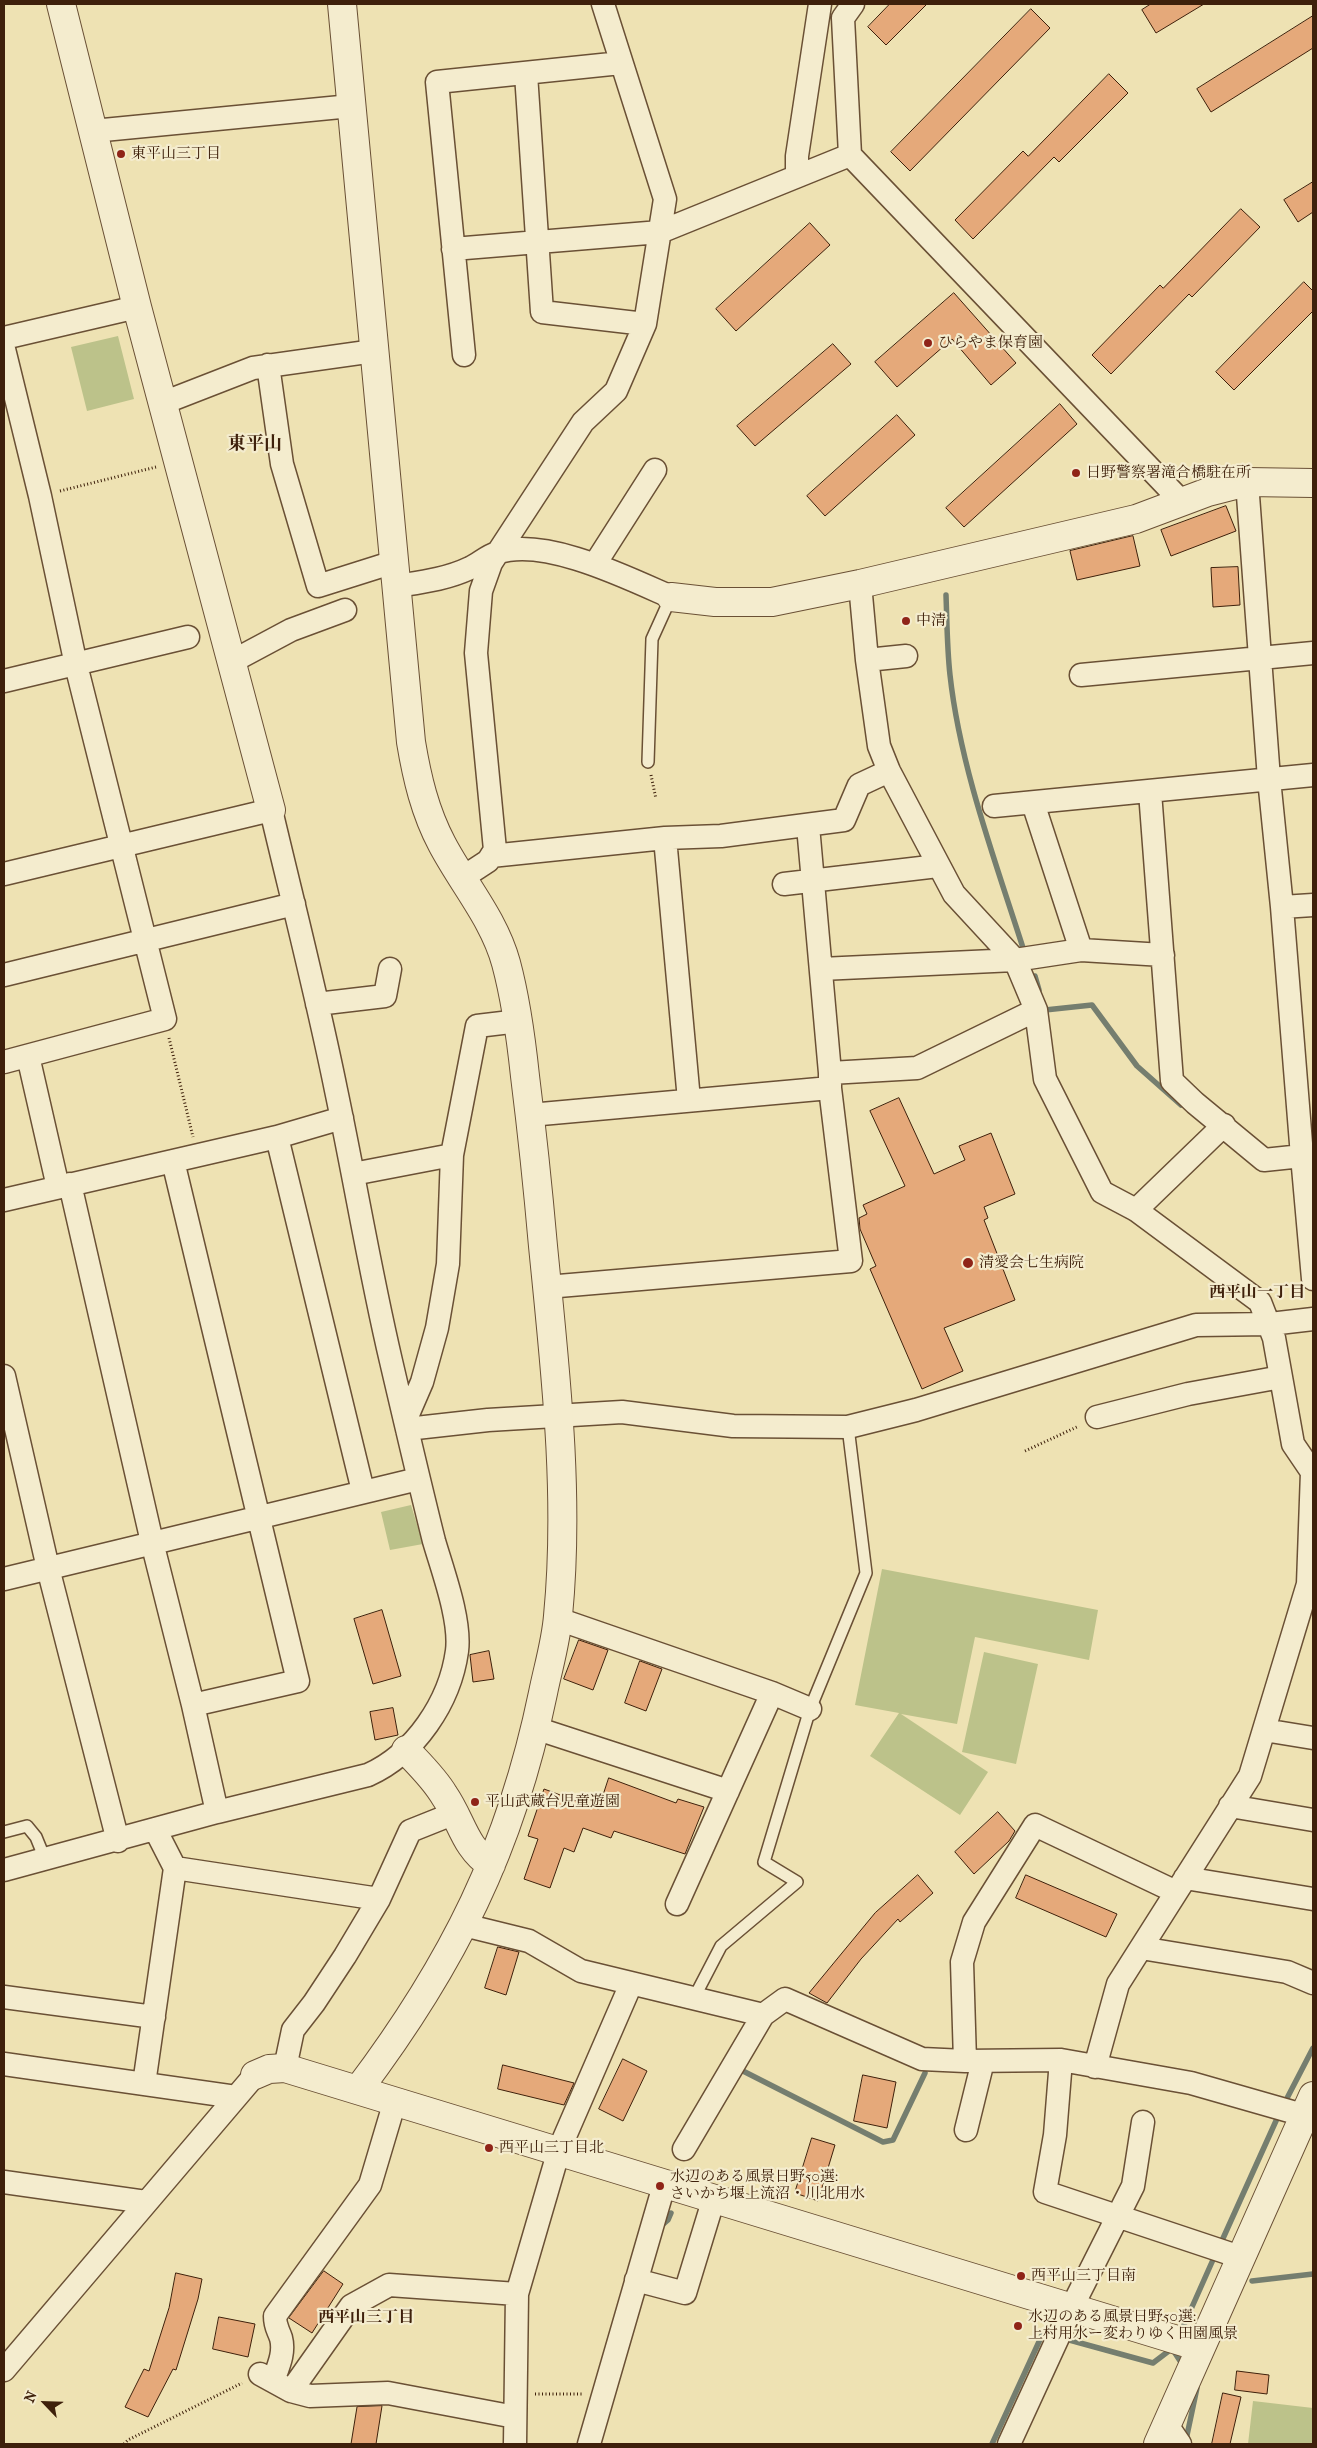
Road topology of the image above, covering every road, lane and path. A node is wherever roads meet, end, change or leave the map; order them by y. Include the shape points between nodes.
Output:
1 (61, 4) edge
2 (342, 4) edge
3 (603, 4) edge
4 (820, 4) edge
5 (853, 4) edge
6 (621, 63) junction
7 (526, 74) junction
8 (351, 106) junction
9 (93, 131) junction
10 (850, 155) junction
11 (797, 176) junction
12 (660, 232) junction
13 (539, 240) junction
14 (453, 249) junction
15 (137, 307) junction
16 (645, 324) junction
17 (4, 338) edge
18 (4, 349) edge
19 (374, 351) junction
20 (464, 355) dead end
21 (268, 365) junction
22 (163, 403) junction
23 (178, 462) junction
24 (656, 470) dead end
25 (1247, 482) junction
26 (1313, 483) edge
27 (40, 496) junction
28 (1182, 502) junction
29 (497, 553) junction
30 (595, 564) junction
31 (396, 574) junction
32 (860, 584) junction
33 (671, 597) junction
34 (345, 610) dead end
35 (188, 637) dead end
36 (1313, 653) edge
37 (906, 656) dead end
38 (1261, 658) junction
39 (866, 660) junction
40 (233, 661) junction
41 (76, 665) junction
42 (1081, 675) dead end
43 (4, 681) edge
44 (648, 762) joint
45 (889, 771) junction
46 (1313, 775) edge
47 (1269, 779) junction
48 (1150, 792) junction
49 (656, 799) dead end
50 (1033, 802) junction
51 (994, 806) dead end
52 (271, 810) junction
53 (808, 826) junction
54 (665, 838) junction
55 (123, 846) junction
56 (491, 856) junction
57 (938, 866) junction
58 (4, 874) edge
59 (462, 878) junction
60 (813, 880) junction
61 (784, 884) dead end
62 (294, 904) junction
63 (1313, 905) edge
64 (1282, 907) junction
65 (146, 939) junction
66 (1081, 950) junction
67 (1163, 955) junction
68 (1015, 960) junction
69 (390, 969) dead end
70 (821, 969) junction
71 (4, 975) edge
72 (316, 1004) junction
73 (1036, 1010) junction
74 (165, 1019) junction
75 (519, 1021) junction
76 (28, 1056) junction
77 (4, 1062) edge
78 (830, 1081) junction
79 (1306, 1091) edge
80 (689, 1100) junction
81 (530, 1115) junction
82 (342, 1118) junction
83 (1224, 1125) junction
84 (276, 1137) junction
85 (197, 1154) junction
86 (452, 1154) junction
87 (1302, 1156) junction
88 (173, 1161) junction
89 (353, 1174) junction
90 (64, 1185) junction
91 (4, 1200) edge
92 (1136, 1210) junction
93 (1313, 1279) edge
94 (547, 1287) junction
95 (1313, 1319) edge
96 (1270, 1324) junction
97 (4, 1376) edge
98 (1281, 1377) junction
99 (558, 1416) junction
100 (1097, 1417) dead end
101 (407, 1424) junction
102 (848, 1427) junction
103 (1066, 1432) dead end
104 (1025, 1451) dead end
105 (418, 1479) junction
106 (363, 1491) junction
107 (259, 1517) junction
108 (152, 1542) junction
109 (48, 1568) junction
110 (4, 1579) edge
111 (1311, 1584) edge
112 (558, 1619) junction
113 (772, 1693) junction
114 (193, 1705) junction
115 (810, 1709) junction
116 (536, 1728) junction
117 (1264, 1730) junction
118 (1313, 1738) edge
119 (406, 1750) junction
120 (728, 1791) junction
121 (1230, 1806) junction
122 (217, 1812) junction
123 (455, 1813) junction
124 (1313, 1820) edge
125 (155, 1829) junction
126 (4, 1832) edge
127 (118, 1841) junction
128 (45, 1859) junction
129 (491, 1865) junction
130 (176, 1868) junction
131 (4, 1870) edge
132 (1181, 1885) junction
133 (379, 1899) junction
134 (1313, 1899) edge
135 (677, 1904) dead end
136 (464, 1925) junction
137 (1141, 1948) junction
138 (1313, 1983) edge
139 (631, 1984) junction
140 (4, 1996) edge
141 (694, 1998) junction
142 (763, 2015) junction
143 (154, 2017) junction
144 (1061, 2060) junction
145 (974, 2061) junction
146 (4, 2064) edge
147 (1096, 2067) junction
148 (285, 2068) junction
149 (255, 2075) joint
150 (144, 2084) junction
151 (358, 2090) junction
152 (236, 2097) junction
153 (395, 2101) junction
154 (1295, 2107) edge
155 (1143, 2122) dead end
156 (966, 2130) dead end
157 (684, 2149) dead end
158 (559, 2150) junction
159 (4, 2182) edge
160 (665, 2182) junction
161 (714, 2198) junction
162 (146, 2202) junction
163 (1118, 2217) junction
164 (1225, 2253) junction
165 (636, 2280) junction
166 (517, 2294) junction
167 (1063, 2327) junction
168 (1184, 2342) junction
169 (4, 2370) edge
170 (275, 2382) junction
171 (514, 2394) junction
172 (604, 2394) junction
173 (515, 2417) junction
174 (1168, 2438) edge
175 (124, 2444) edge
176 (515, 2444) edge
177 (589, 2444) edge
178 (1009, 2444) edge

1 - 9 street
2 - 8 street
3 - 6 street
4 - 11 street via 797,156
5 - 10 street via 843,18
6 - 7 street
6 - 12 street via 664,199
7 - 13 street
7 - 14 street via 437,82
8 - 9 street
8 - 19 street
9 - 15 street
10 - 11 street
10 - 28 street
11 - 12 street
12 - 13 street
12 - 16 street
13 - 14 street
13 - 16 street via 542,312
14 - 20 street
15 - 17 street
15 - 22 street
16 - 29 street via 616,390 583,422
18 - 27 street
19 - 21 street
19 - 31 street
21 - 22 street
21 - 31 street via 282,464 318,586
22 - 23 street
23 - 27 path
23 - 40 street
24 - 30 street
25 - 26 street
25 - 28 street
25 - 38 street
27 - 41 street
28 - 32 street via 1136,519
29 - 30 street via 522,549
29 - 31 street via 451,576
29 - 56 street via 481,591 476,652 495,850
30 - 33 street
31 - 59 street via 411,742 418,781 441,843
32 - 33 street via 772,602 715,602
32 - 39 street
33 - 44 lane via 652,639
34 - 40 street via 291,630
35 - 41 street
36 - 38 street
37 - 39 street
38 - 42 street
38 - 47 street
39 - 45 street via 878,746
40 - 52 street
41 - 43 street
41 - 55 street
44 - 49 path
45 - 53 street via 859,785 844,820
45 - 57 street
46 - 47 street
47 - 48 street
47 - 64 street
48 - 50 street
48 - 67 street
50 - 51 street
50 - 66 street
52 - 55 street
52 - 62 street
53 - 54 street via 721,836
53 - 60 street
54 - 56 street
54 - 80 street
55 - 58 street
55 - 65 street
56 - 59 street
57 - 60 street
57 - 68 street via 954,894
59 - 75 street via 485,915 506,960
60 - 61 street
60 - 70 street
62 - 65 street
62 - 72 street
63 - 64 street
64 - 79 street
65 - 71 street
65 - 74 street
66 - 67 street
66 - 68 street
67 - 83 street via 1172,1081
68 - 70 street
68 - 73 street
69 - 72 street via 385,996
70 - 78 street
72 - 82 street
73 - 78 street via 917,1068
73 - 92 street via 1045,1079 1102,1192
74 - 76 street
74 - 85 path
75 - 81 street
75 - 86 street via 477,1026
76 - 77 street
76 - 90 street
78 - 80 street
78 - 94 street via 851,1261
79 - 87 street
80 - 81 street
81 - 94 street
82 - 84 street
82 - 89 street
83 - 87 street via 1264,1160
83 - 92 street
84 - 85 street
84 - 106 street
85 - 88 street
86 - 89 street
86 - 101 street via 448,1264 422,1382
87 - 93 street
88 - 90 street
88 - 107 street
89 - 101 street
90 - 91 street
90 - 108 street
92 - 96 street via 1260,1302
94 - 99 street
95 - 96 street
96 - 98 street
96 - 102 street via 1196,1325 916,1410
97 - 109 street
98 - 100 street via 1188,1394
98 - 111 street via 1293,1444 1312,1472
99 - 101 street
99 - 102 street via 622,1412 733,1426
99 - 112 street via 563,1510
101 - 105 street
102 - 115 lane via 866,1573
103 - 104 path
105 - 106 street
105 - 119 street via 458,1632 453,1670 443,1697 424,1730
106 - 107 street
107 - 108 street
107 - 114 street via 298,1681
108 - 109 street
108 - 114 street
109 - 110 street
109 - 127 street
111 - 117 street
112 - 113 street
112 - 116 street
113 - 115 street
113 - 120 street
114 - 122 street
115 - 141 lane via 764,1862 798,1882 721,1946
116 - 120 street
116 - 129 street via 519,1791
117 - 118 street
117 - 121 street via 1250,1776
119 - 122 street via 385,1768 368,1775
119 - 123 street via 438,1786
120 - 135 street
121 - 124 street
121 - 132 street
122 - 125 street
123 - 129 street via 466,1841
123 - 133 street via 410,1830
125 - 127 street
125 - 130 street
126 - 128 lane via 27,1826 36,1837
127 - 128 street
128 - 131 street
129 - 136 street
130 - 133 street
130 - 143 street
132 - 134 street
132 - 137 street
132 - 145 street via 1035,1825 974,1922 962,1962
133 - 148 street via 340,1964 293,2030
136 - 139 street via 529,1942 581,1971
136 - 151 street via 415,2010
137 - 138 street via 1287,1972
137 - 147 street via 1118,1984
139 - 141 street
139 - 158 street
140 - 143 street
141 - 142 street
142 - 145 street via 785,1999 922,2059
142 - 157 street
143 - 150 street
144 - 145 street
144 - 147 street
144 - 163 street via 1055,2135 1045,2192
145 - 156 street
146 - 150 street
147 - 154 street via 1191,2083
148 - 149 street via 269,2069
148 - 151 street
149 - 152 street
150 - 152 street
151 - 153 street
152 - 162 street
153 - 158 street
153 - 170 street via 370,2185 275,2316 282,2352
154 - 164 street
155 - 163 street via 1132,2186
158 - 160 street
158 - 166 street
159 - 162 street
160 - 161 street
160 - 165 street
161 - 165 street via 685,2293
161 - 167 street
162 - 169 street
163 - 164 street
163 - 167 street
164 - 168 street
165 - 172 street
166 - 170 street via 389,2285 351,2306
166 - 171 street
167 - 168 street
167 - 178 street
168 - 174 street
170 - 173 street via 310,2396 388,2393
170 - 175 path
171 - 172 path
171 - 173 street
172 - 177 street
173 - 176 street

